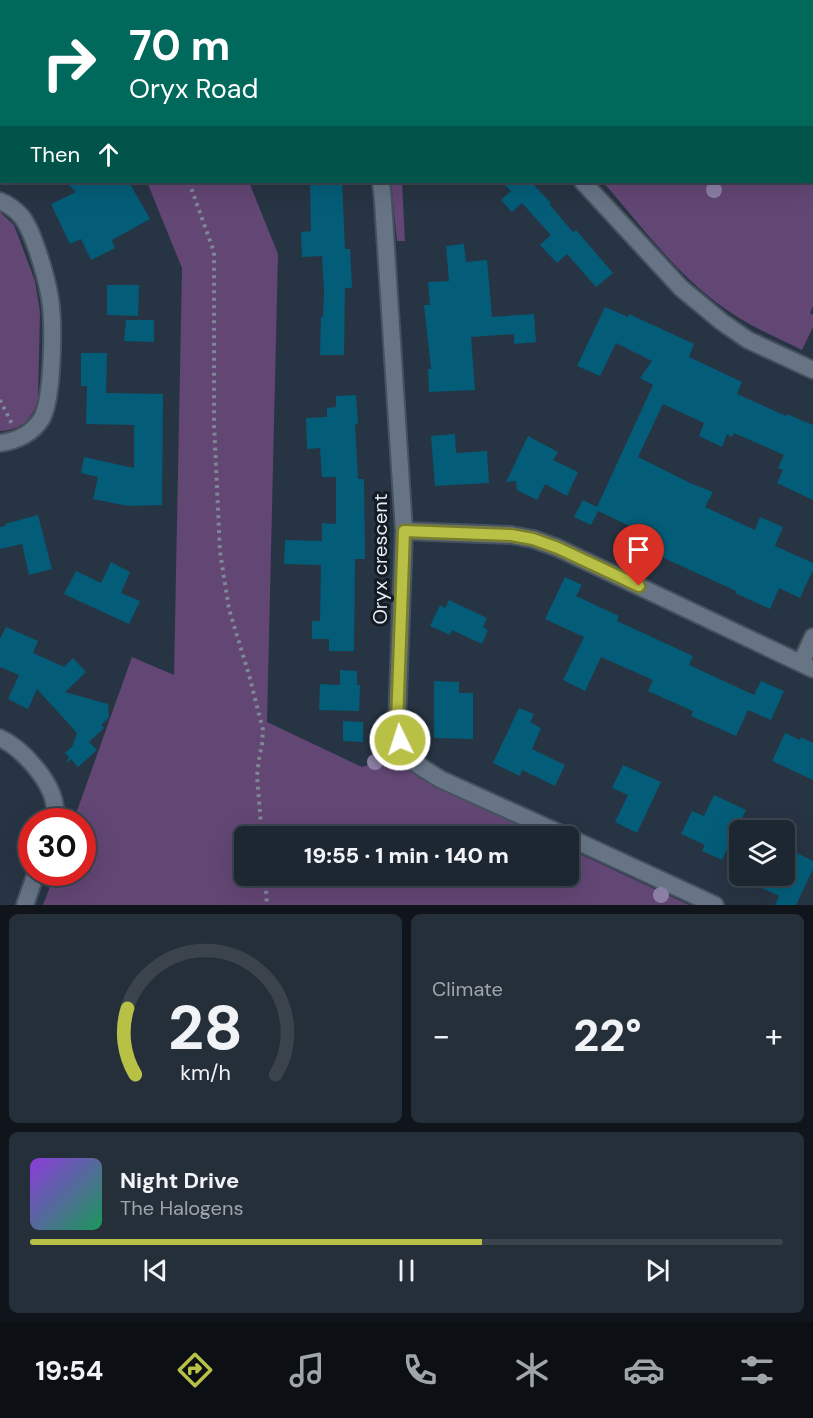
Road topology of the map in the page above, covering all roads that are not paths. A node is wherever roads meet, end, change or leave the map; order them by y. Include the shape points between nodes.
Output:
1 (381, 183) edge
2 (584, 183) edge
3 (0, 201) edge
4 (813, 370) edge
5 (0, 443) edge
6 (404, 531) junction
7 (813, 637) edge
8 (807, 666) edge
9 (0, 738) edge
10 (55, 808) edge
11 (544, 826) edge
12 (579, 842) edge
13 (32, 886) edge
14 (25, 905) edge
15 (715, 905) edge

1 - 6 street, Oryx crescent
2 - 4 street via 697,302 748,340
3 - 5 street via 22,217 30,231 51,300 51,372 45,412 34,428 19,438
6 - 8 street via 533,539
6 - 11 street, Oryx crescent via 397,723 400,740 418,765
7 - 8 street
9 - 10 street via 35,768 52,795
12 - 15 street, Oryx crescent
13 - 14 street

